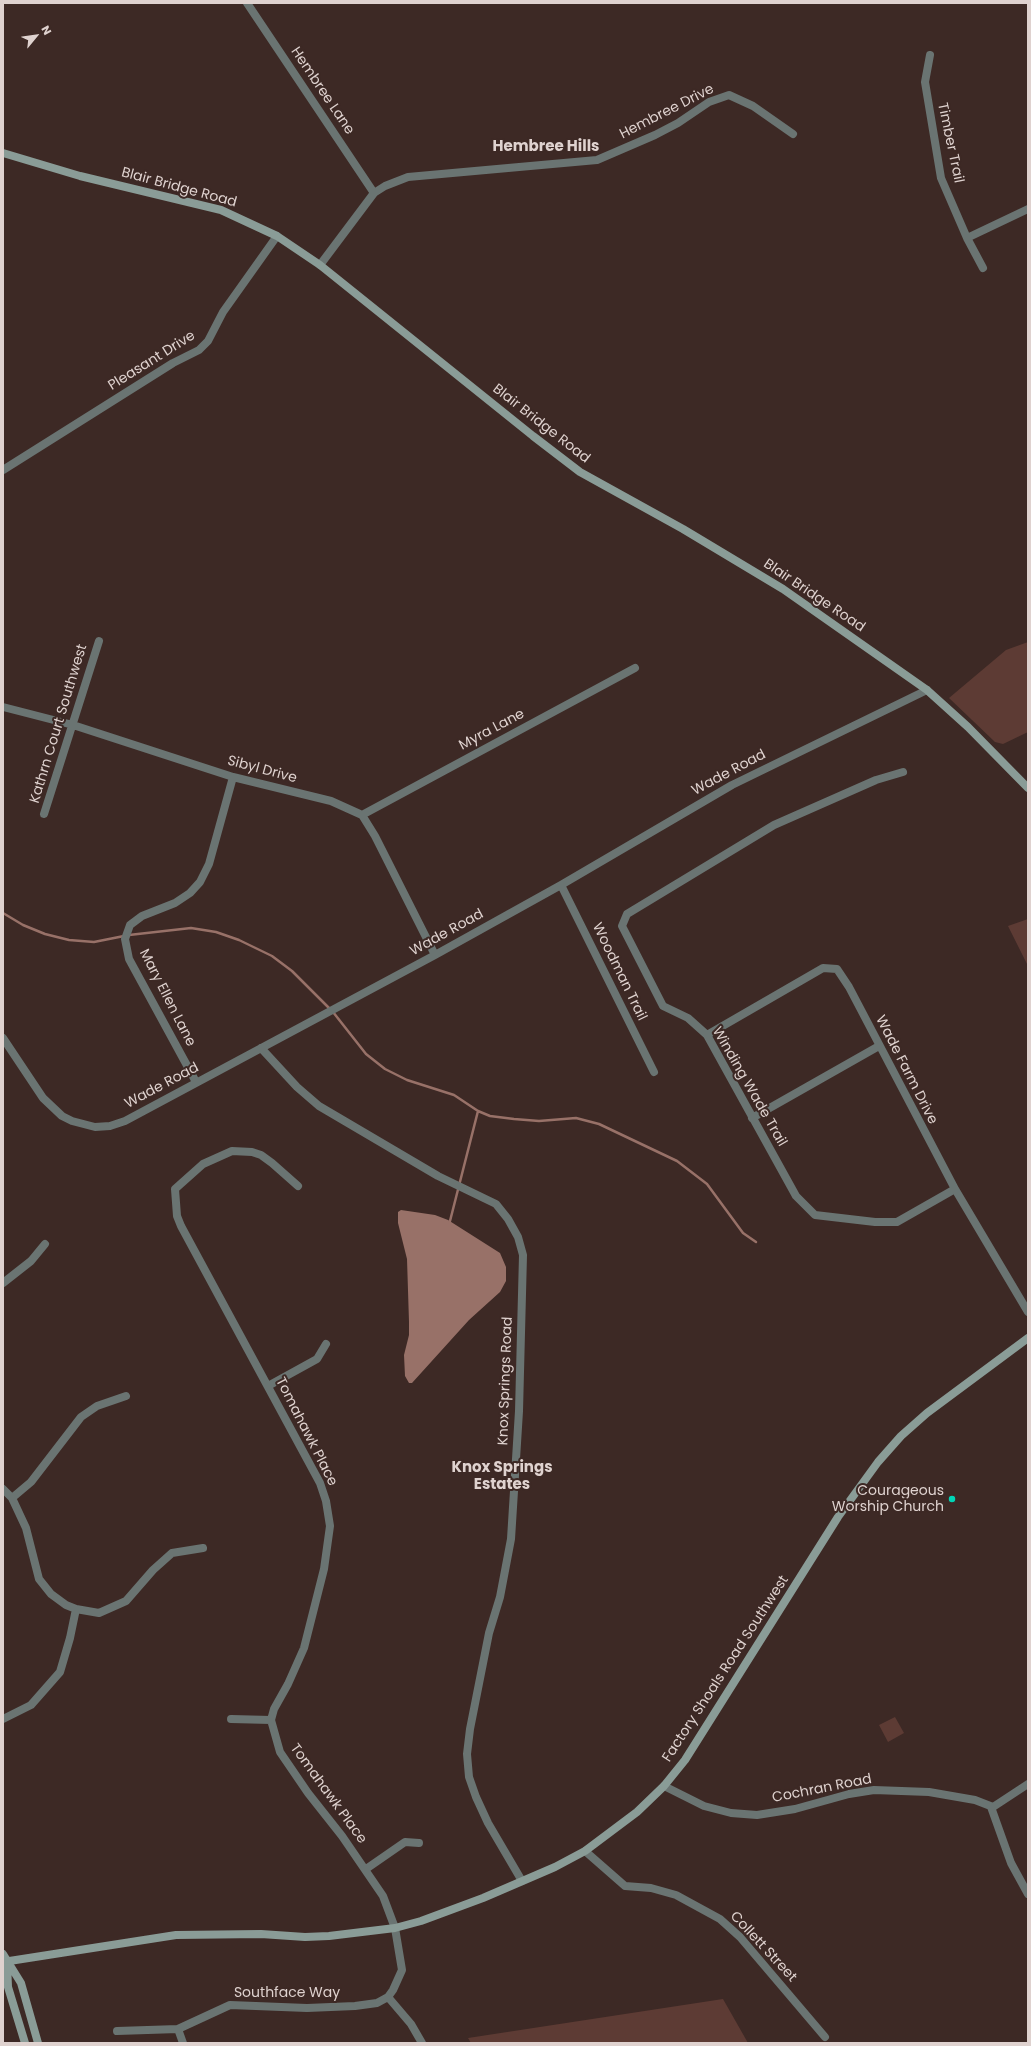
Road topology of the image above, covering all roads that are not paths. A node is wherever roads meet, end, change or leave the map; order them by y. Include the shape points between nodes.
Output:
1 (247, 3) edge
2 (930, 55) dead end
3 (793, 134) dead end
4 (3, 153) edge
5 (374, 193) junction
6 (1028, 209) edge
7 (277, 236) junction
8 (967, 238) junction
9 (320, 265) junction
10 (983, 268) dead end
11 (3, 470) edge
12 (99, 641) dead end
13 (635, 668) dead end
14 (927, 690) junction
15 (3, 707) edge
16 (73, 725) junction
17 (903, 772) dead end
18 (233, 777) junction
19 (1028, 788) edge
20 (44, 814) dead end
21 (362, 815) junction
22 (562, 885) junction
23 (435, 955) junction
24 (707, 1035) junction
25 (3, 1038) edge
26 (879, 1046) junction
27 (261, 1048) junction
28 (654, 1072) dead end
29 (196, 1082) junction
30 (752, 1118) junction
31 (298, 1186) dead end
32 (955, 1190) junction
33 (45, 1244) dead end
34 (3, 1283) edge
35 (1028, 1312) edge
36 (1028, 1338) edge
37 (326, 1344) dead end
38 (268, 1386) junction
39 (126, 1396) dead end
40 (3, 1489) edge
41 (12, 1498) junction
42 (203, 1548) dead end
43 (76, 1609) junction
44 (3, 1719) edge
45 (231, 1719) dead end
46 (272, 1720) junction
47 (1028, 1784) edge
48 (664, 1786) junction
49 (991, 1807) junction
50 (419, 1843) dead end
51 (585, 1851) junction
52 (366, 1868) junction
53 (522, 1881) junction
54 (1028, 1894) edge
55 (395, 1928) junction
56 (4, 1959) edge
57 (388, 1997) junction
58 (178, 2029) junction
59 (117, 2031) dead end
60 (825, 2037) dead end
61 (24, 2043) edge
62 (38, 2043) edge
63 (183, 2043) edge
64 (422, 2043) edge

1 - 5 street, Hembree Lane
2 - 8 street, Timber Trail via 925,82 941,178
3 - 5 street, Hembree Drive via 753,106 729,95 709,102 655,135 597,160 408,177
4 - 7 street, Blair Bridge Road via 80,176 221,210
5 - 9 street, Hembree Drive
6 - 8 street
7 - 9 street, Blair Bridge Road
7 - 11 street, Pleasant Drive via 199,350 173,363
8 - 10 street, Timber Trail
9 - 14 street, Blair Bridge Road via 580,472 683,529 783,589
12 - 16 street, Kathrn Court Southwest
13 - 21 street, Myra Lane
14 - 19 street, Blair Bridge Road
14 - 22 street, Wade Road via 732,785
15 - 16 street, Sibyl Drive
16 - 18 street, Sibyl Drive
16 - 20 street, Kathrn Court Southwest
17 - 24 street, Winding Wade Trail via 876,780 774,825 627,914 622,926 663,1006 688,1018
18 - 21 street, Sibyl Drive via 331,801
18 - 29 street, Mary Ellen Lane via 209,864 200,882 175,903 142,916 130,925 125,939 129,959
21 - 23 street via 376,836
22 - 23 street, Wade Road
22 - 28 street, Woodman Trail
23 - 27 street, Wade Road
24 - 26 street, Wade Farm Drive via 823,968 838,969 850,987
24 - 30 street, Winding Wade Trail
25 - 29 street, Wade Road via 49,1105 72,1122 95,1127 110,1126 125,1121
26 - 30 street
26 - 32 street, Wade Farm Drive
27 - 29 street, Wade Road
27 - 53 street, Knox Springs Road via 318,1106 438,1176 496,1204 508,1219 520,1243 523,1271 512,1539 500,1597 489,1633 467,1754 469,1777 476,1797
30 - 32 street, Winding Wade Trail via 796,1196 815,1215 897,1222
31 - 38 street, Tomahawk Place via 261,1155 242,1151 227,1153 203,1164 175,1189 177,1216 181,1226
32 - 35 street, Wade Farm Drive
33 - 34 street via 31,1261
36 - 48 street, Factory Shoals Road Southwest via 927,1413 901,1436 878,1462 838,1517 689,1754
37 - 38 street via 317,1359
38 - 46 street, Tomahawk Place via 320,1483 330,1526 324,1569 304,1648 274,1709
39 - 41 street via 97,1406 81,1417 31,1482
40 - 41 street
41 - 43 street via 26,1528 39,1579 51,1594
42 - 43 street via 172,1552 126,1601 99,1613
43 - 44 street via 60,1672 31,1706
45 - 46 street
46 - 52 street, Tomahawk Place via 280,1752
47 - 49 street
48 - 49 street, Cochran Road via 704,1806 731,1813 757,1815 795,1809 874,1790 930,1792 975,1800
48 - 51 street, Factory Shoals Road Southwest via 638,1812
49 - 54 street via 1011,1863
50 - 52 street via 405,1842
51 - 53 street, Factory Shoals Road Southwest
51 - 60 street, Collett Street via 625,1886 651,1888 676,1895 720,1919 740,1937
52 - 55 street, Tomahawk Place via 383,1896
53 - 55 street, Factory Shoals Road Southwest via 447,1912
55 - 56 street, Factory Shoals Road Southwest via 305,1937 261,1934 176,1935
55 - 57 street via 402,1970
56 - 61 street via 8,1987
56 - 62 street via 21,1983
57 - 58 street, Southface Way via 377,2003 355,2006 307,2008 230,2005
57 - 64 street via 411,2024
58 - 59 street, Southface Way
58 - 63 street

